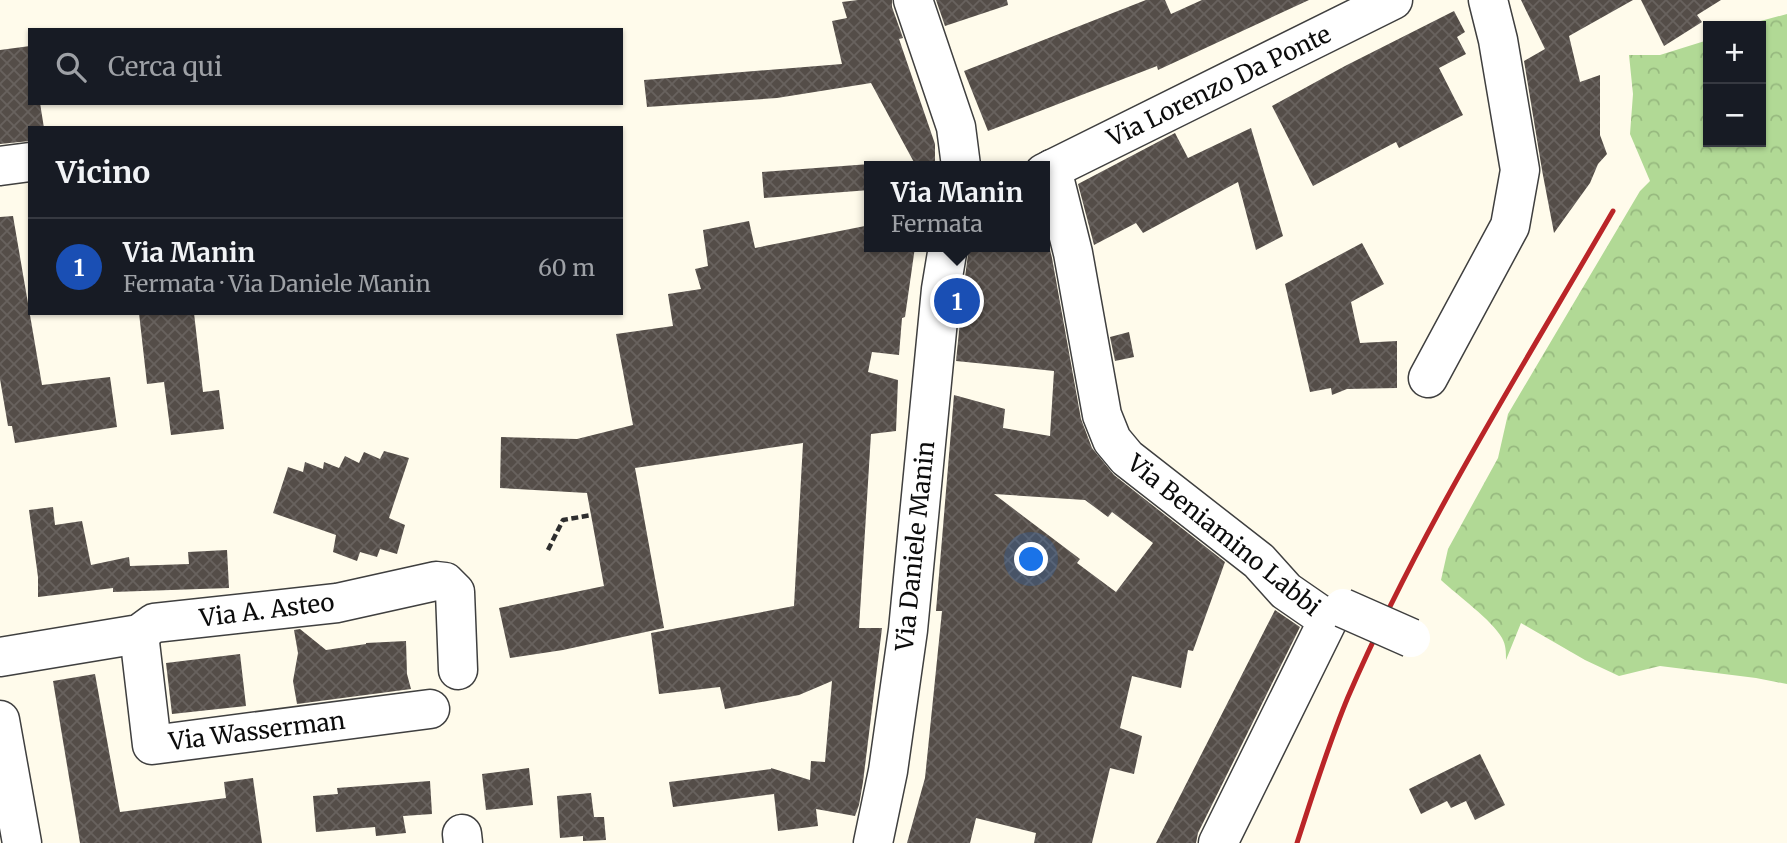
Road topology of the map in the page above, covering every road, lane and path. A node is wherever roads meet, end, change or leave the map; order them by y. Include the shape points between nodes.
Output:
1 (913, 0) edge
2 (1393, 0) edge
3 (1488, 0) edge
4 (960, 161) edge
5 (28, 162) edge
6 (0, 166) edge
7 (1050, 170) edge
8 (1050, 178) edge
9 (947, 252) edge
10 (1428, 378) dead end
11 (592, 515) dead end
12 (548, 550) dead end
13 (1259, 561) junction
14 (139, 634) junction
15 (1416, 641) dead end
16 (0, 657) edge
17 (458, 670) dead end
18 (430, 709) dead end
19 (0, 720) edge
20 (22, 843) edge
21 (873, 843) edge
22 (1218, 843) edge

1 - 4 street via 956,127
2 - 7 street, Via Lorenzo Da Ponte
3 - 10 street via 1520,170 1510,226
5 - 6 street
8 - 13 street, Via Beniamino Labbi via 1073,253 1102,415 1112,440 1128,458
9 - 21 street, Via Daniele Manin via 908,630
11 - 12 path via 563,520
13 - 15 street, bridge via 1343,608
13 - 22 street, Via Beniamino Labbi via 1286,590 1328,620
14 - 16 street, Via A. Asteo
14 - 17 street, Via A. Asteo via 154,623 337,603 445,582 455,592
14 - 18 street, Via Wasserman via 152,745
19 - 20 street

